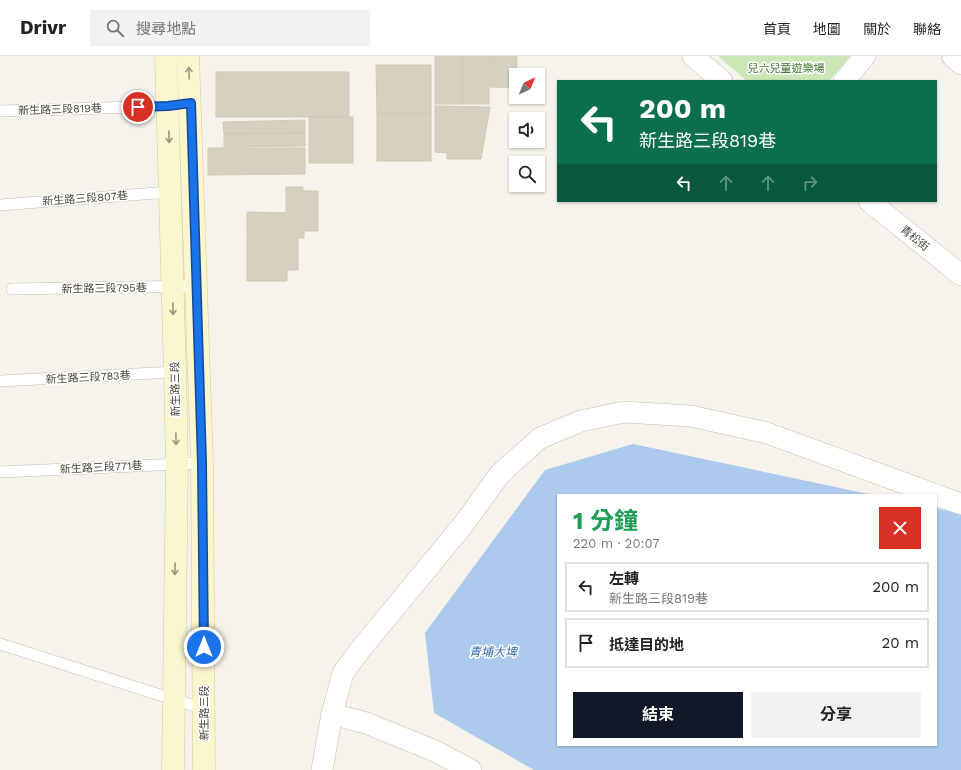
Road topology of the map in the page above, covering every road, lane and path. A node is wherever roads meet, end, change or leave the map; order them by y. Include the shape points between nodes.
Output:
1 (166, 56) edge
2 (188, 56) edge
3 (692, 56) edge
4 (865, 56) edge
5 (952, 56) edge
6 (961, 64) edge
7 (721, 80) edge
8 (845, 80) edge
9 (191, 103) junction
10 (168, 106) junction
11 (0, 111) edge
12 (170, 192) junction
13 (870, 202) edge
14 (0, 204) edge
15 (961, 275) edge
16 (173, 286) junction
17 (196, 286) junction
18 (12, 289) dead end
19 (175, 372) junction
20 (0, 381) edge
21 (202, 463) junction
22 (177, 464) junction
23 (0, 472) edge
24 (934, 494) edge
25 (937, 495) edge
26 (961, 504) edge
27 (0, 644) edge
28 (174, 700) junction
29 (204, 709) junction
30 (332, 714) junction
31 (173, 770) edge
32 (204, 770) edge
33 (322, 770) edge
34 (471, 770) edge

1 - 10 main road, 新生路三段
9 -> 2 main road, 新生路三段
3 - 7 street
4 - 8 street
5 - 6 street
9 - 10 lane, 新生路三段819巷
9 - 17 main road, 新生路三段
10 - 11 lane, 新生路三段819巷
10 -> 12 main road, 新生路三段
12 - 14 lane, 新生路三段807巷
12 - 16 main road, 新生路三段
13 - 15 street, 青松街
16 - 17 lane, 新生路三段795巷
16 - 18 lane, 新生路三段795巷
16 -> 19 main road, 新生路三段
17 - 21 main road, 新生路三段
19 - 20 lane, 新生路三段783巷
19 -> 22 main road, 新生路三段
21 - 22 lane, 新生路三段771巷
21 - 29 main road, 新生路三段
22 - 23 lane, 新生路三段771巷
22 -> 28 main road, 新生路三段
24 - 30 street via 767,433 691,416 624,412 581,421 540,438 500,474 463,525 343,673
25 - 26 street
27 - 28 lane
28 - 29 lane
28 - 31 main road, 新生路三段
29 - 32 main road, 新生路三段
30 - 33 street
30 - 34 street via 366,723 435,751

